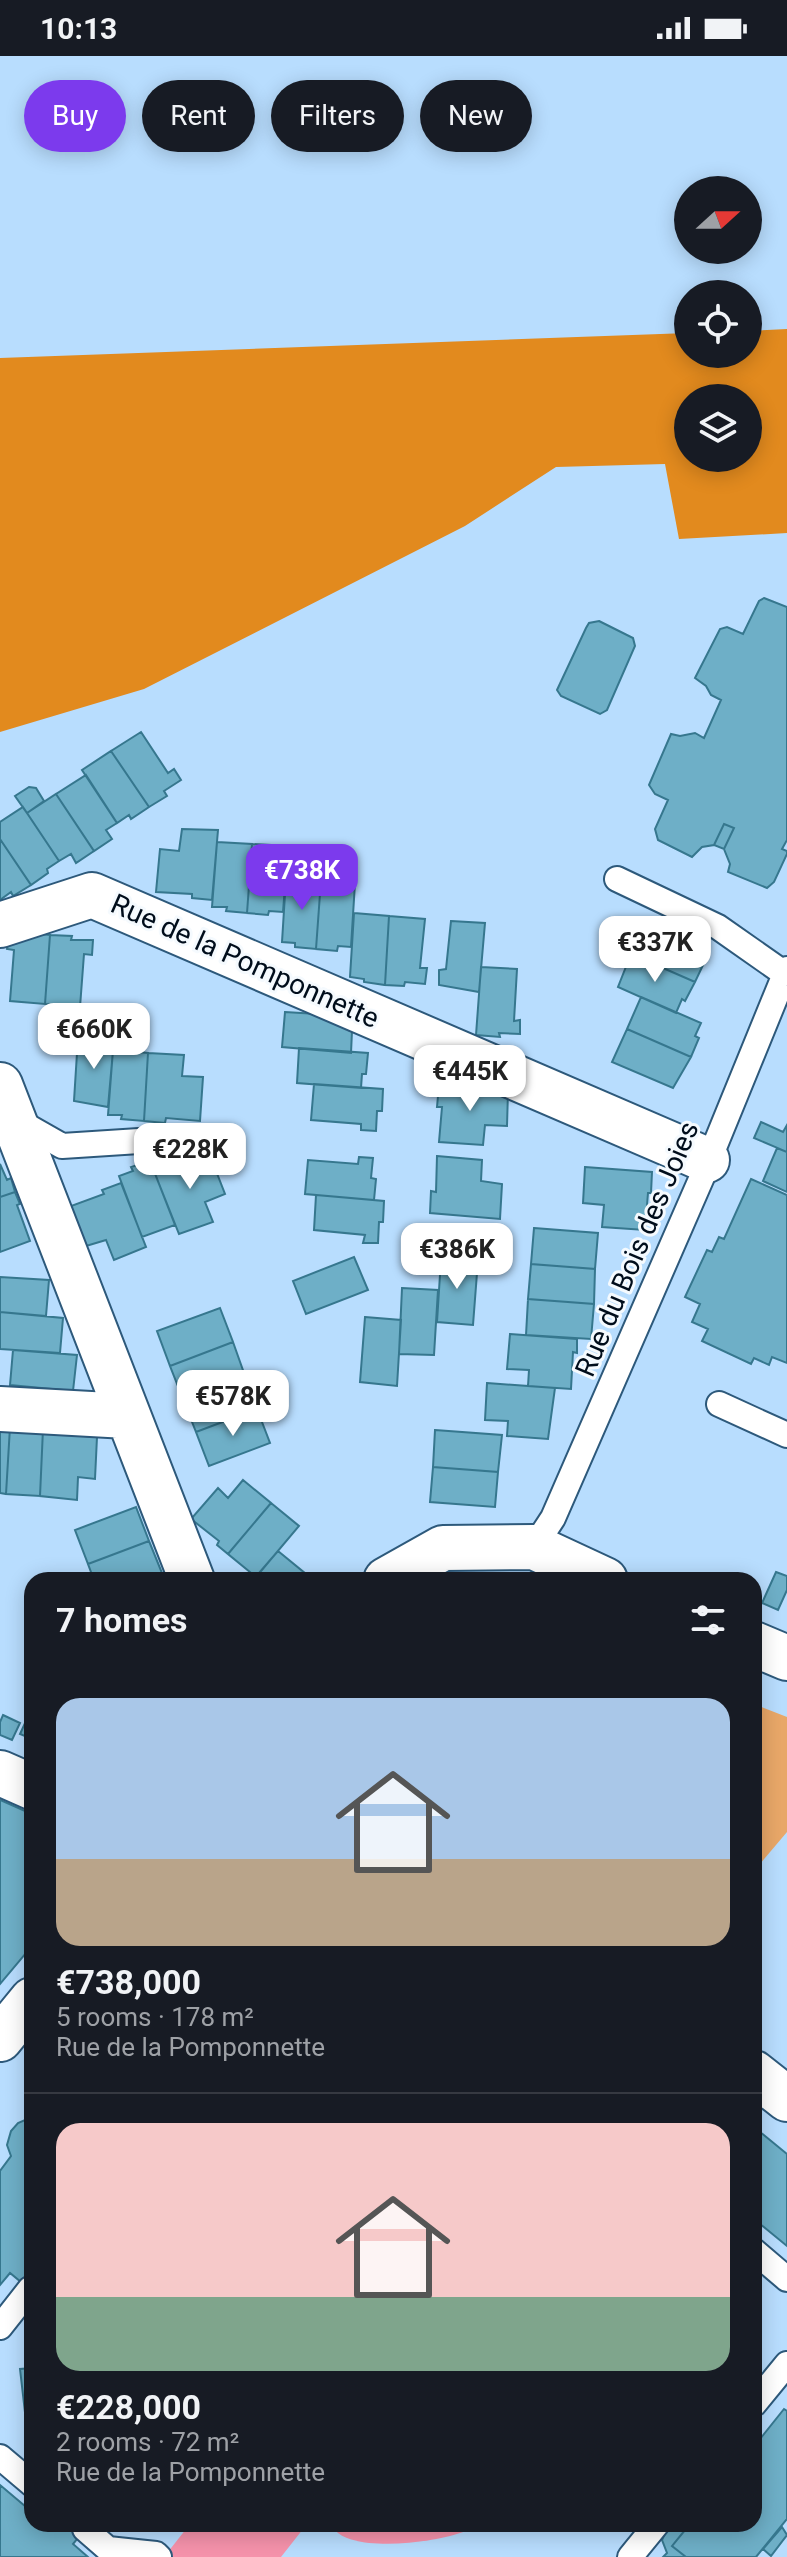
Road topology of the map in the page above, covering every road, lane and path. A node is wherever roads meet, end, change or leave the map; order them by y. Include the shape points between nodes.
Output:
1 (617, 879) dead end
2 (0, 925) edge
3 (786, 971) edge
4 (4, 1107) edge
5 (201, 1137) dead end
6 (707, 1160) junction
7 (719, 1404) dead end
8 (0, 1409) edge
9 (127, 1416) junction
10 (787, 1435) edge
11 (534, 1547) junction
12 (189, 1572) edge
13 (400, 1572) edge
14 (588, 1572) edge
15 (762, 1647) edge
16 (787, 1658) edge
17 (0, 1773) edge
18 (24, 1784) edge
19 (24, 2010) edge
20 (0, 2039) edge
21 (762, 2079) edge
22 (787, 2099) edge
23 (762, 2258) edge
24 (787, 2279) edge
25 (24, 2297) edge
26 (0, 2327) edge
27 (787, 2364) edge
28 (762, 2394) edge
29 (0, 2457) edge
30 (24, 2477) edge
31 (88, 2532) edge
32 (650, 2532) edge
33 (159, 2557) edge
34 (630, 2557) edge

1 - 3 lane via 718,927
2 - 6 street, Rue de la Pomponnette via 92,895
3 - 6 lane, Rue du Bois des Joies
4 - 5 lane via 62,1146
4 - 9 street
6 - 11 lane, Rue du Bois des Joies via 553,1518
7 - 10 lane
8 - 9 street
9 - 12 street
11 - 13 street via 443,1548
11 - 14 street
15 - 16 street
17 - 18 street
19 - 20 street
21 - 22 street
23 - 24 lane
25 - 26 lane
27 - 28 lane
29 - 30 lane
31 - 33 lane via 108,2549
32 - 34 lane

